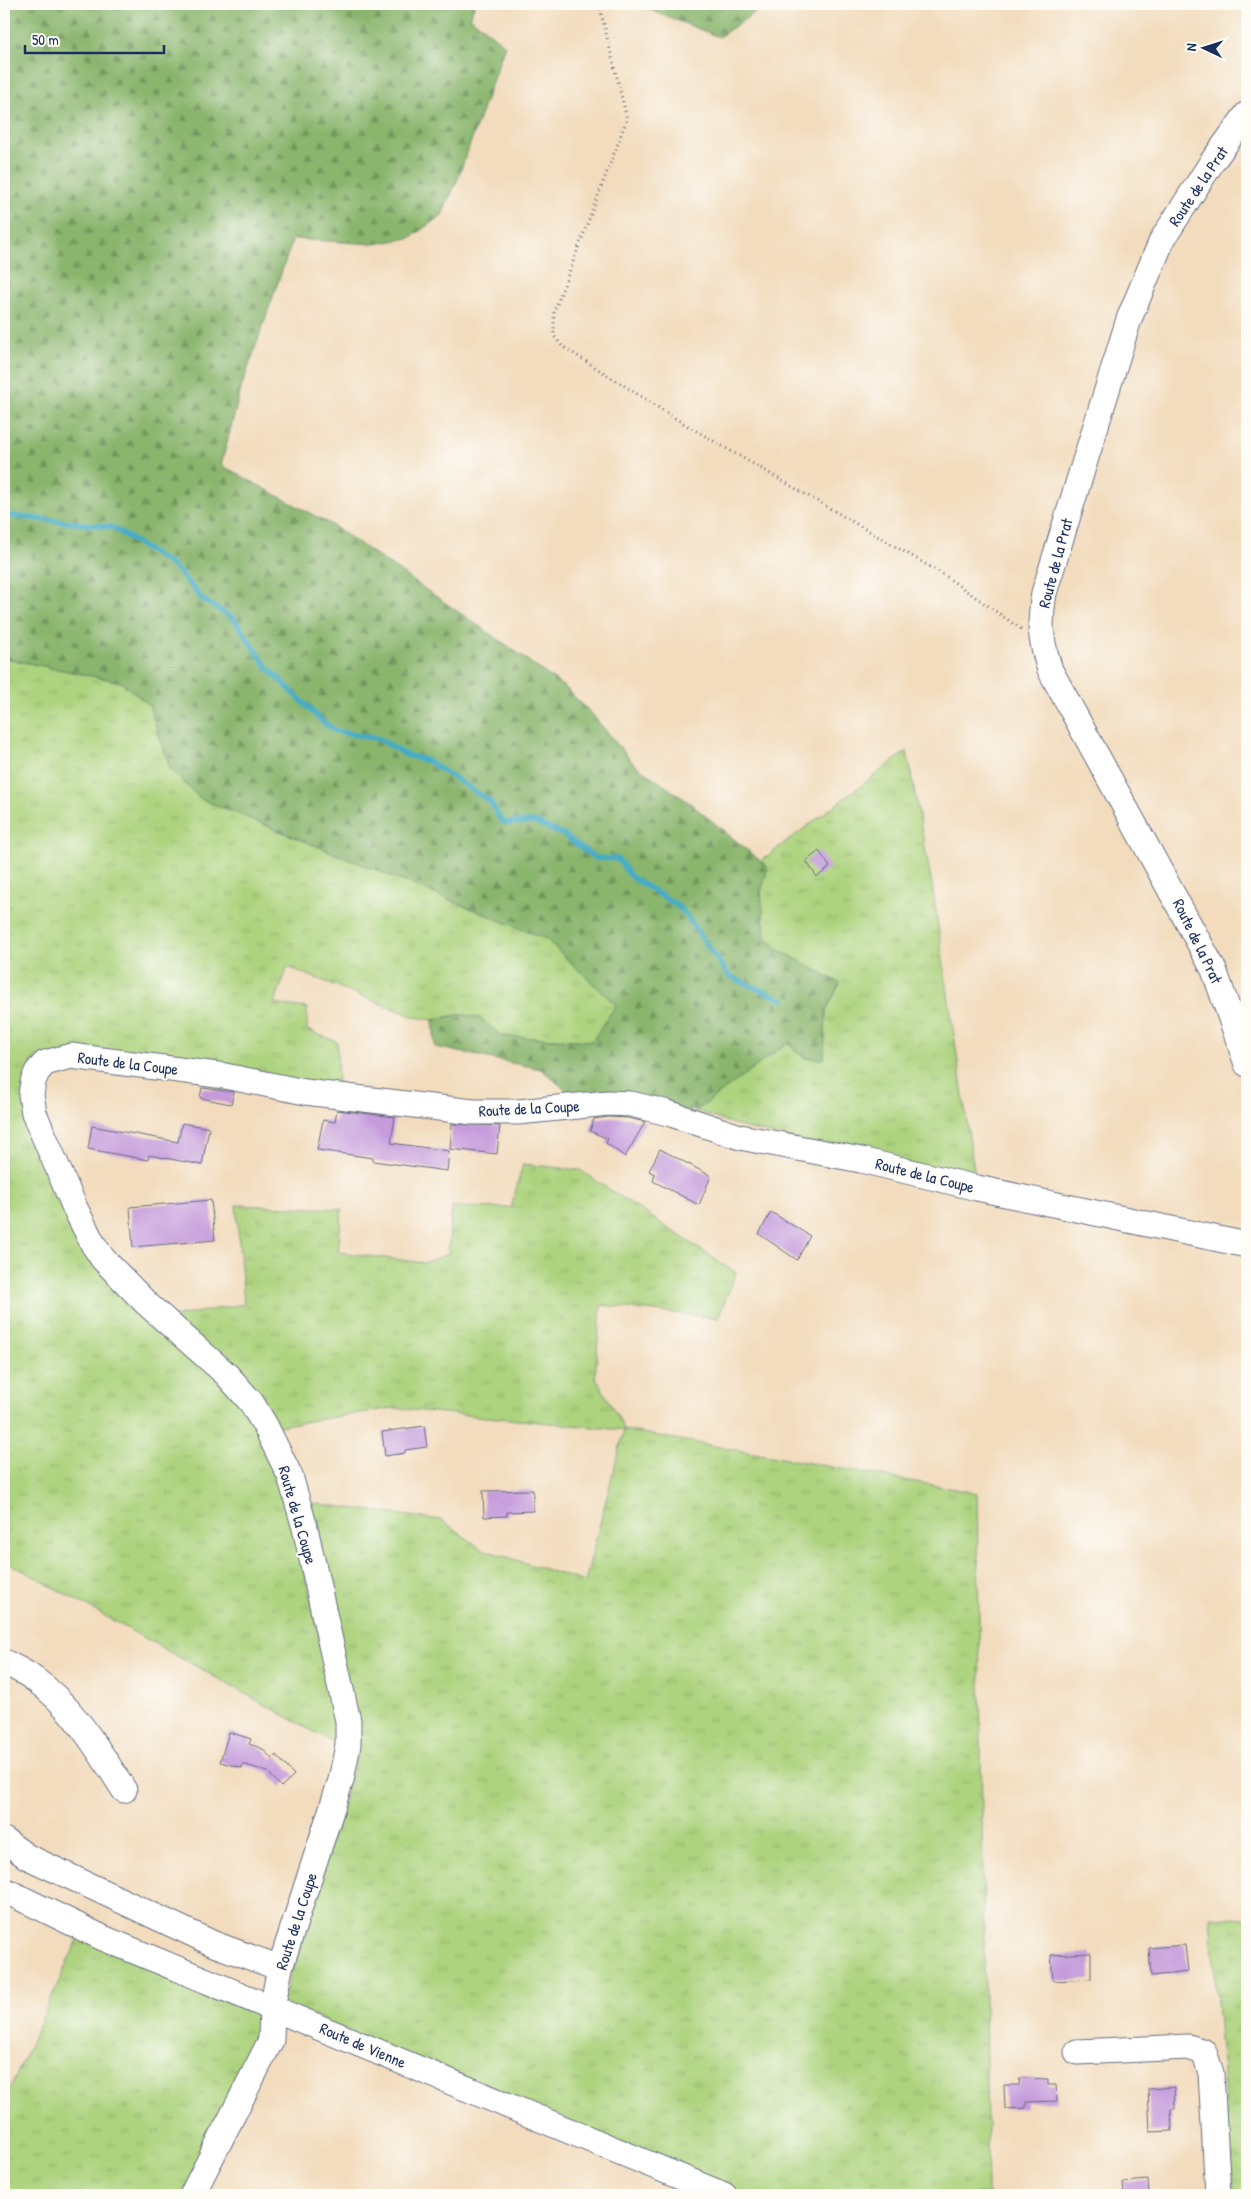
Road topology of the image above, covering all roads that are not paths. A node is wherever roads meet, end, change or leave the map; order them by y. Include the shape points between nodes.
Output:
1 (1247, 114) edge
2 (1247, 1064) edge
3 (1247, 1245) edge
4 (4, 1662) edge
5 (124, 1790) dead end
6 (4, 1840) edge
7 (4, 1890) edge
8 (280, 1968) junction
9 (272, 2008) junction
10 (1077, 2052) dead end
11 (192, 2195) edge
12 (724, 2195) edge
13 (1218, 2195) edge

1 - 2 street, Route de la Prat via 1162,240 1129,319 1044,593 1040,622 1041,641 1050,670 1214,970
3 - 8 street, Route de la Coupe via 1031,1200 861,1160 740,1137 668,1112 631,1104 473,1112 305,1092 225,1076 104,1059 71,1056 45,1063 33,1082 34,1113 93,1244 140,1297 227,1375 251,1402 290,1476 305,1528 348,1721 348,1745 341,1780
4 - 5 street via 35,1679 58,1701 88,1735
6 - 8 street via 26,1856 214,1944
7 - 9 street, Route de Vienne via 103,1938
8 - 9 street, Route de la Coupe
9 - 11 street, Route de la Coupe via 271,2040
9 - 12 street, Route de Vienne
10 - 13 street via 1188,2046 1204,2052 1211,2073

